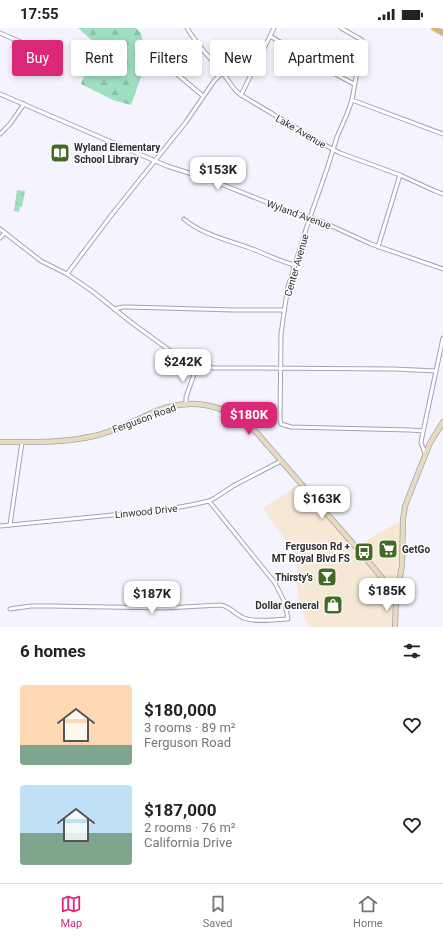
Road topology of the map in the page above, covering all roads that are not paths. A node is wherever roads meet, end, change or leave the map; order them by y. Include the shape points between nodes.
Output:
1 (187, 28) edge
2 (274, 28) edge
3 (341, 28) edge
4 (434, 28) edge
5 (0, 33) edge
6 (443, 33) edge
7 (270, 36) junction
8 (16, 40) edge
9 (210, 59) edge
10 (179, 76) edge
11 (218, 76) edge
12 (224, 76) edge
13 (354, 84) junction
14 (0, 94) edge
15 (241, 95) junction
16 (203, 96) junction
17 (352, 100) junction
18 (24, 104) junction
19 (0, 134) edge
20 (443, 134) edge
21 (333, 149) junction
22 (155, 161) junction
23 (400, 175) junction
24 (443, 194) edge
25 (310, 218) junction
26 (184, 219) dead end
27 (0, 229) edge
28 (5, 233) junction
29 (0, 238) edge
30 (378, 247) junction
31 (295, 265) junction
32 (443, 269) edge
33 (67, 274) junction
34 (114, 309) junction
35 (284, 310) junction
36 (443, 338) edge
37 (197, 366) junction
38 (281, 368) junction
39 (436, 371) junction
40 (186, 404) junction
41 (443, 422) edge
42 (423, 431) junction
43 (0, 442) edge
44 (22, 442) junction
45 (425, 453) junction
46 (282, 461) junction
47 (209, 501) junction
48 (10, 525) junction
49 (0, 526) edge
50 (396, 598) junction
51 (10, 608) dead end
52 (395, 627) edge

1 - 9 street, Lake Avenue
2 - 7 street
3 - 13 street, Center Avenue via 364,42
4 - 6 main road
5 - 8 street
7 - 13 street
7 - 15 street
10 - 16 street
11 - 16 street
12 - 15 street, Lake Avenue
13 - 17 street, Center Avenue
14 - 18 street, Wyland Avenue
15 - 21 street, Lake Avenue
16 - 22 street
17 - 20 street
17 - 21 street, Center Avenue
18 - 19 street
18 - 22 street, Wyland Avenue
21 - 23 street, Lake Avenue
21 - 25 street, Center Avenue
22 - 25 street, Wyland Avenue
22 - 33 street
23 - 24 street, Lake Avenue
23 - 30 street
25 - 30 street, Wyland Avenue
25 - 31 street, Center Avenue
26 - 31 street via 195,228
27 - 28 street
28 - 29 street
28 - 33 street via 41,261
30 - 32 street, Wyland Avenue
31 - 35 street, Center Avenue
33 - 34 street
34 - 35 street via 129,307
34 - 37 street via 176,356
35 - 38 street, Center Avenue
36 - 39 street
37 - 38 street
37 - 40 street
38 - 39 street
38 - 42 street, Center Avenue via 281,424 299,428
39 - 42 street
40 - 44 street, Ferguson Road via 161,410 96,436 60,441
40 - 46 street, Ferguson Road via 212,407 236,416 257,433
41 - 45 street
42 - 45 street via 422,443
43 - 44 street, Ferguson Road
44 - 48 street
45 - 50 street via 404,511 402,566
46 - 47 street, Linwood Drive
46 - 50 street, Ferguson Road via 373,567
47 - 48 street, Linwood Drive via 164,510
47 - 51 street via 275,583 288,618 250,620 220,605 165,608
48 - 49 street, Linwood Drive
50 - 52 street

